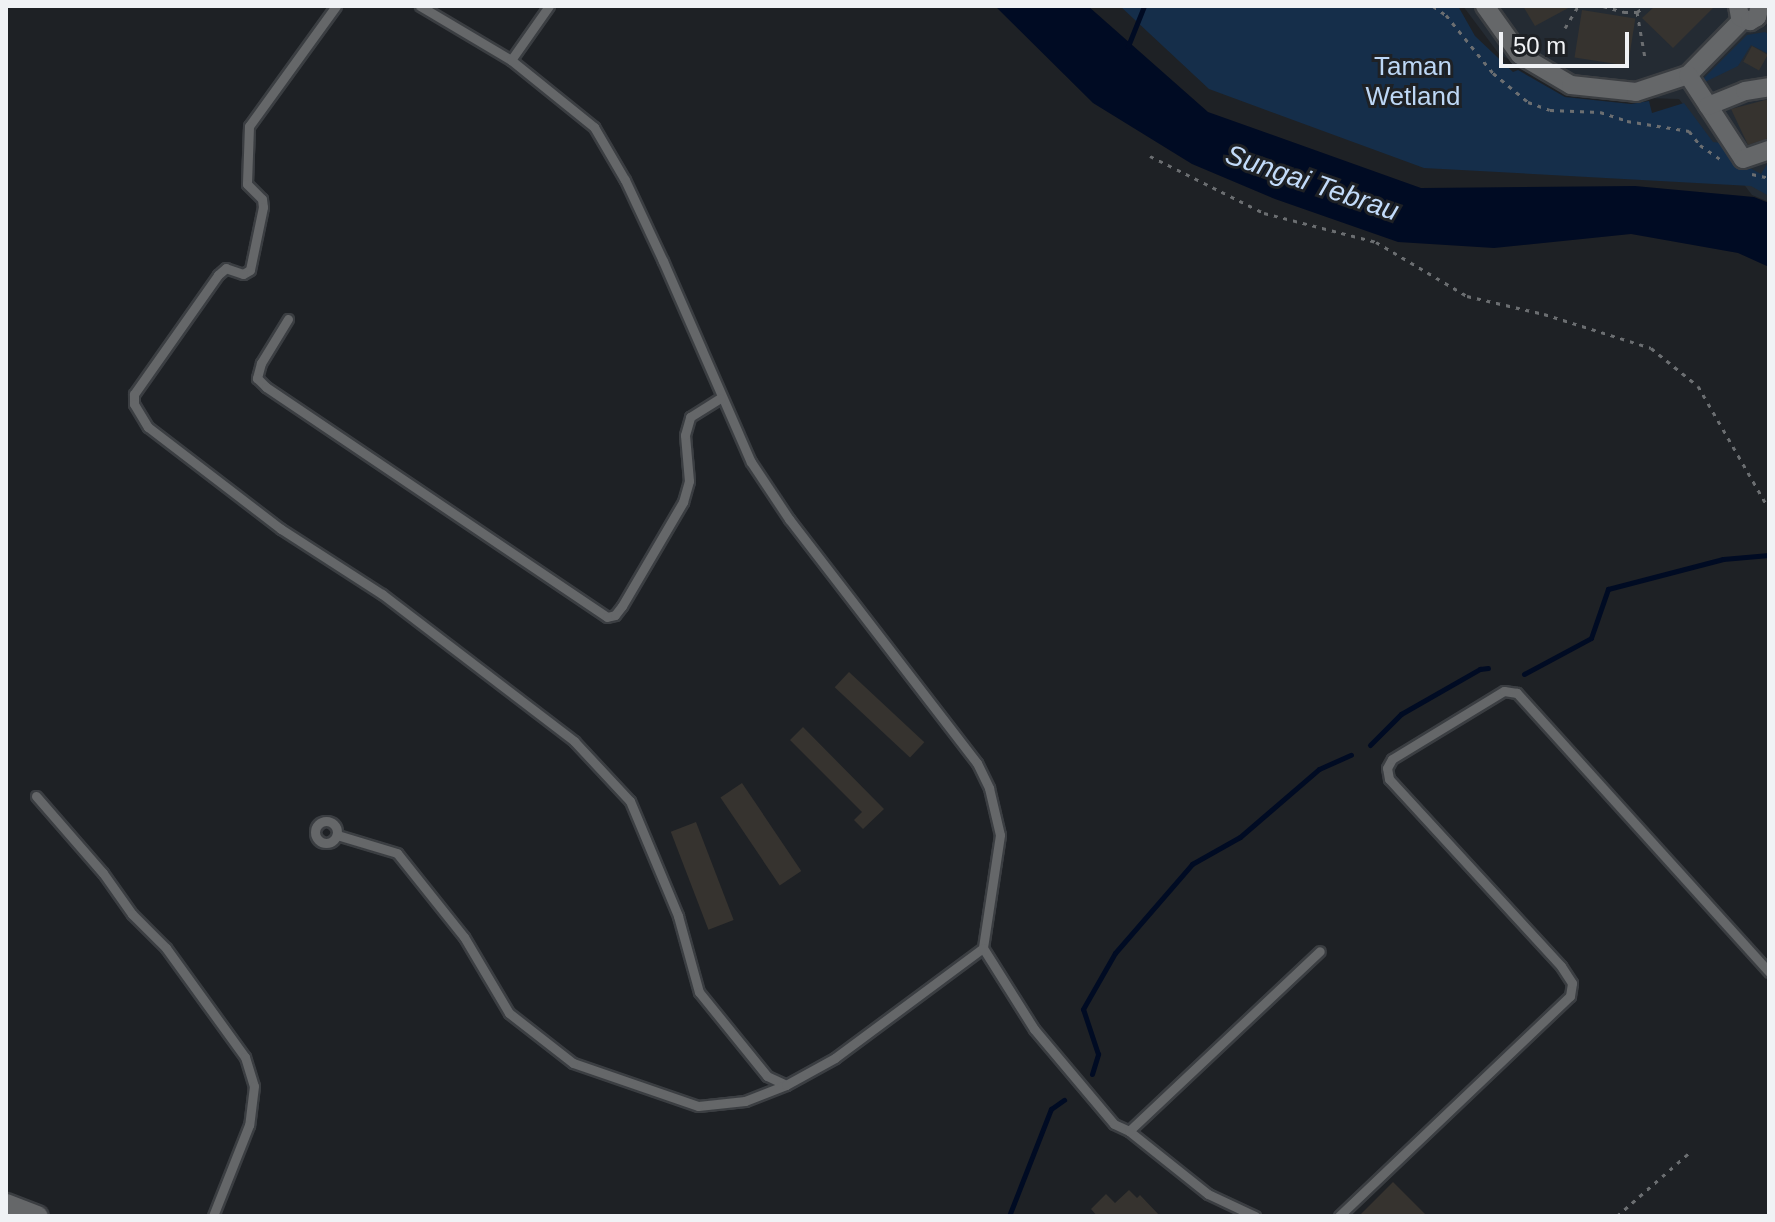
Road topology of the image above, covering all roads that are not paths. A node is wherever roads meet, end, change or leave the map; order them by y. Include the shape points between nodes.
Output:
1 (336, 6) edge
2 (420, 6) edge
3 (549, 6) edge
4 (1485, 6) edge
5 (1754, 13) edge
6 (511, 60) junction
7 (1688, 75) junction
8 (1769, 87) edge
9 (1708, 106) junction
10 (1769, 150) edge
11 (288, 319) dead end
12 (721, 398) junction
13 (36, 796) dead end
14 (337, 835) dead end
15 (983, 948) junction
16 (1320, 951) dead end
17 (1769, 972) edge
18 (786, 1085) junction
19 (1129, 1131) junction
20 (6, 1204) edge
21 (38, 1216) edge
22 (213, 1216) edge
23 (1255, 1216) edge
24 (1339, 1216) edge

1 - 18 lane via 249,126 247,184 263,207 250,270 243,274 226,268 218,275 134,394 134,404 148,427 269,520 382,594 574,741 630,801 678,916 699,992 767,1076
2 - 6 lane
3 - 6 lane
4 - 7 street via 1520,55 1571,85 1636,92
5 - 7 street
6 - 12 lane via 594,127 657,248
7 - 9 street
8 - 9 street
9 - 10 street via 1743,159
11 - 12 lane via 261,363 257,378 266,387 607,617 622,606 683,502 689,481 685,445 690,417
12 - 15 lane via 751,462 789,519 977,763 989,788 1000,835
13 - 22 lane via 166,948 245,1057 254,1086 249,1125
14 - 18 lane via 397,853 464,937 509,1013 573,1063 698,1106 745,1101
15 - 18 lane via 835,1058
15 - 19 lane via 1034,1029 1114,1124
16 - 19 lane
17 - 24 lane via 1517,693 1504,691 1392,759 1389,779 1561,966 1572,983 1570,996
19 - 23 lane via 1208,1194
20 - 21 street

